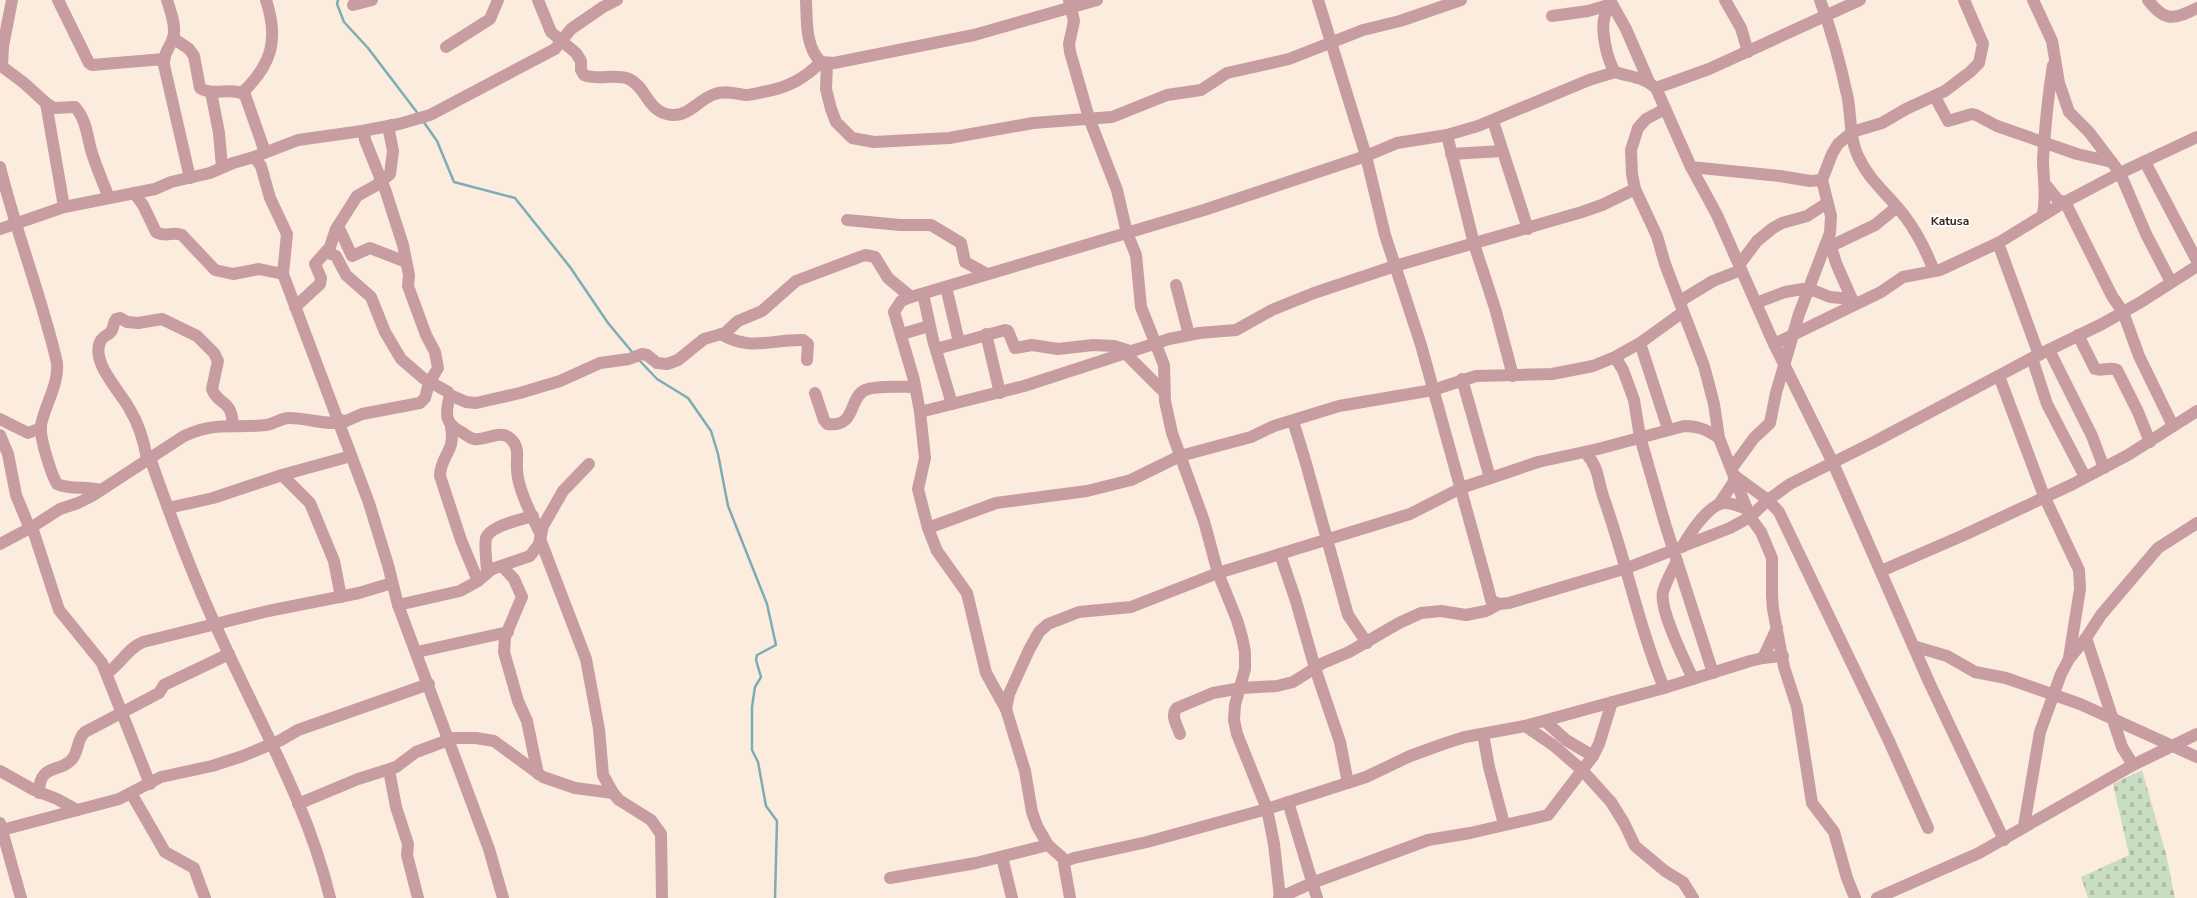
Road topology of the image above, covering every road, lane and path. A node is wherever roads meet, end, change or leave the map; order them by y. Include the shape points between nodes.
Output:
1 (13, 0) edge
2 (58, 0) edge
3 (167, 0) edge
4 (266, 0) edge
5 (372, 0) edge
6 (498, 0) edge
7 (538, 0) edge
8 (617, 0) edge
9 (806, 0) edge
10 (1097, 0) edge
11 (1318, 0) edge
12 (1461, 0) edge
13 (1725, 0) edge
14 (1820, 0) edge
15 (1860, 0) edge
16 (1964, 0) edge
17 (2033, 0) edge
18 (2148, 0) edge
19 (1610, 2) edge
20 (1070, 4) edge
21 (353, 6) dead end
22 (2197, 8) edge
23 (0, 9) edge
24 (1552, 16) dead end
25 (1825, 16) junction
26 (173, 38) junction
27 (561, 42) junction
28 (1332, 43) junction
29 (446, 47) dead end
30 (1748, 52) junction
31 (2055, 54) junction
32 (164, 59) junction
33 (824, 63) junction
34 (1, 66) edge
35 (1615, 72) junction
36 (1653, 85) junction
37 (211, 92) junction
38 (242, 93) junction
39 (1934, 97) junction
40 (46, 104) junction
41 (1665, 110) junction
42 (1089, 118) junction
43 (1493, 121) junction
44 (391, 125) junction
45 (364, 131) junction
46 (1852, 132) junction
47 (1447, 135) junction
48 (2197, 137) edge
49 (2045, 142) junction
50 (1502, 152) junction
51 (1451, 154) junction
52 (259, 155) junction
53 (1366, 156) junction
54 (2112, 162) junction
55 (2145, 162) junction
56 (0, 167) edge
57 (222, 167) junction
58 (1691, 167) junction
59 (2120, 173) junction
60 (190, 178) junction
61 (1822, 180) junction
62 (382, 181) junction
63 (2045, 184) junction
64 (1635, 189) junction
65 (134, 193) junction
66 (109, 198) junction
67 (2065, 202) junction
68 (1827, 203) junction
69 (64, 207) junction
70 (1897, 207) junction
71 (2043, 214) junction
72 (847, 220) dead end
73 (17, 222) junction
74 (338, 226) junction
75 (0, 229) edge
76 (1528, 229) junction
77 (1127, 233) junction
78 (1829, 242) junction
79 (1998, 243) junction
80 (1474, 244) junction
81 (326, 252) junction
82 (2197, 261) edge
83 (406, 262) junction
84 (1395, 266) junction
85 (2197, 266) edge
86 (1740, 268) junction
87 (1934, 271) junction
88 (283, 274) junction
89 (987, 274) junction
90 (2171, 282) junction
91 (1176, 285) dead end
92 (946, 287) junction
93 (1809, 289) junction
94 (923, 294) junction
95 (911, 297) junction
96 (1853, 301) junction
97 (1756, 303) junction
98 (1682, 306) junction
99 (295, 307) junction
100 (2123, 312) junction
101 (929, 326) junction
102 (721, 334) junction
103 (902, 334) junction
104 (986, 334) junction
105 (1189, 335) junction
106 (1794, 335) junction
107 (2078, 336) junction
108 (959, 342) junction
109 (1154, 343) junction
110 (1640, 343) junction
111 (1774, 344) junction
112 (936, 349) junction
113 (1127, 352) junction
114 (2040, 354) junction
115 (1615, 357) junction
116 (807, 360) dead end
117 (1784, 364) junction
118 (1513, 376) junction
119 (1999, 376) junction
120 (1462, 379) junction
121 (430, 382) junction
122 (915, 387) junction
123 (1433, 390) junction
124 (1164, 392) junction
125 (815, 393) dead end
126 (1000, 393) junction
127 (450, 395) junction
128 (952, 404) junction
129 (2197, 411) edge
130 (920, 412) junction
131 (0, 420) edge
132 (1293, 421) junction
133 (338, 422) junction
134 (233, 425) junction
135 (2173, 426) junction
136 (451, 427) junction
137 (41, 428) junction
138 (1668, 429) junction
139 (0, 435) edge
140 (1640, 437) junction
141 (1719, 438) junction
142 (2150, 442) junction
143 (1585, 452) junction
144 (351, 456) junction
145 (1180, 456) junction
146 (149, 458) junction
147 (1833, 463) junction
148 (589, 464) dead end
149 (2104, 468) junction
150 (1734, 472) junction
151 (282, 475) junction
152 (1490, 478) junction
153 (2085, 478) junction
154 (1461, 488) junction
155 (100, 490) junction
156 (2044, 496) junction
157 (1768, 500) junction
158 (1719, 504) junction
159 (168, 508) junction
160 (1748, 513) junction
161 (533, 516) junction
162 (2197, 523) edge
163 (31, 528) junction
164 (928, 528) junction
165 (541, 537) junction
166 (1326, 540) junction
167 (0, 544) edge
168 (1677, 553) junction
169 (1280, 554) junction
170 (502, 566) junction
171 (1627, 568) junction
172 (1881, 571) junction
173 (1218, 573) junction
174 (482, 577) junction
175 (392, 583) junction
176 (341, 597) junction
177 (1498, 604) junction
178 (398, 605) junction
179 (2078, 605) junction
180 (215, 625) junction
181 (1777, 627) junction
182 (508, 632) junction
183 (2086, 637) junction
184 (1367, 643) junction
185 (1913, 646) junction
186 (417, 652) junction
187 (229, 654) junction
188 (1783, 656) junction
189 (1763, 658) junction
190 (2069, 659) junction
191 (1315, 668) junction
192 (106, 673) junction
193 (1712, 673) junction
194 (1693, 679) junction
195 (429, 684) junction
196 (1241, 688) junction
197 (1664, 688) junction
198 (2053, 694) junction
199 (1612, 702) junction
200 (1006, 709) junction
201 (122, 712) junction
202 (2112, 718) junction
203 (1545, 721) junction
204 (1525, 726) junction
205 (1180, 734) dead end
206 (1483, 734) junction
207 (2197, 734) edge
208 (448, 741) junction
209 (272, 743) junction
210 (2172, 746) junction
211 (1592, 756) junction
212 (2197, 757) edge
213 (2132, 765) junction
214 (389, 770) junction
215 (1582, 770) junction
216 (0, 771) edge
217 (538, 774) junction
218 (1348, 783) junction
219 (150, 784) junction
220 (39, 793) junction
221 (131, 793) junction
222 (613, 793) junction
223 (1288, 802) junction
224 (298, 804) junction
225 (1267, 809) junction
226 (77, 810) junction
227 (1504, 824) junction
228 (2024, 826) junction
229 (1, 827) edge
230 (1928, 828) dead end
231 (2004, 840) junction
232 (1048, 845) junction
233 (1002, 858) junction
234 (1066, 861) junction
235 (890, 878) dead end
236 (1312, 883) junction
237 (1896, 895) edge
238 (21, 898) edge
239 (205, 898) edge
240 (330, 898) edge
241 (418, 898) edge
242 (503, 898) edge
243 (662, 898) edge
244 (1012, 898) edge
245 (1070, 898) edge
246 (1280, 898) edge
247 (1317, 898) edge
248 (1692, 898) edge
249 (1855, 898) edge
250 (1877, 898) edge

1 - 23 street
1 - 34 street
2 - 32 street via 92,65
3 - 26 street
4 - 38 street via 273,28 272,44 260,73
5 - 21 street
6 - 29 street via 490,19
7 - 27 street via 547,25
8 - 27 street via 571,29
9 - 33 street via 812,51
10 - 20 street
11 - 28 street
12 - 28 street via 1400,21 1363,30
13 - 30 street via 1741,28
14 - 25 street
15 - 25 street
16 - 39 street via 1982,38 1981,57 1970,72
17 - 31 street via 2052,41
18 - 22 street via 2163,16 2170,18
19 - 24 street via 1588,11
19 - 35 street via 1604,16 1605,48
19 - 36 street
20 - 33 street via 925,46
20 - 42 street via 1074,21 1070,52
25 - 30 street
25 - 46 street via 1847,94
26 - 32 street
26 - 37 street via 189,49 194,56 200,88
27 - 33 street via 576,53 584,75 629,79 653,106 674,115 689,111 716,93 733,92 746,95 786,87
27 - 44 street via 547,54 457,102 421,118
28 - 42 street via 1272,64 1228,73 1201,90 1167,95 1112,117
28 - 53 street
30 - 36 street via 1689,77
31 - 49 street via 2048,91
31 - 54 street via 2059,83 2069,112 2089,132
32 - 60 street
33 - 42 street via 826,89 836,122 852,138 863,142 949,138 1014,125
34 - 40 street
35 - 36 street via 1639,77
35 - 43 street
36 - 41 street
37 - 38 street
37 - 57 street
38 - 52 street via 247,98
39 - 46 street via 1882,123
39 - 49 street via 1948,121 1972,114 1997,126
40 - 66 street via 54,108 75,107 78,110 85,122 91,150
40 - 69 street
41 - 58 street
41 - 64 street via 1646,119 1634,138 1630,163
42 - 77 street via 1116,190
43 - 47 street
43 - 50 street
44 - 45 street
44 - 62 street via 389,131 393,151 390,171 388,177
45 - 52 street via 298,140
45 - 62 street via 366,143
46 - 61 street via 1838,144
46 - 70 street via 1862,163 1879,189
47 - 51 street
47 - 53 street via 1397,143
48 - 55 street
49 - 54 street via 2090,158
49 - 63 street
50 - 51 street
50 - 76 street
51 - 80 street
52 - 57 street
52 - 88 street via 270,198 287,234
53 - 77 street
53 - 84 street
54 - 59 street
55 - 59 street
55 - 82 street
56 - 73 street via 6,196
57 - 60 street
58 - 61 street via 1810,181
58 - 86 street via 1717,215
59 - 67 street
59 - 90 street via 2146,234
60 - 65 street
61 - 68 street
62 - 74 street via 357,196
62 - 83 street
63 - 67 street via 2058,200
63 - 71 street
64 - 76 street via 1602,206
64 - 98 street via 1657,236
65 - 66 street
65 - 88 street via 156,232 165,236 178,233 182,235 215,270 233,274 259,269
66 - 69 street
67 - 71 street
67 - 100 street via 2112,296
68 - 78 street via 1831,223
68 - 86 street via 1807,216 1773,228 1758,241
69 - 73 street
70 - 78 street via 1875,225
70 - 87 street via 1920,241
71 - 79 street
72 - 89 street via 931,225 962,243 965,262
73 - 75 street
73 - 137 street via 57,363 58,373
74 - 81 street via 332,245
74 - 83 street via 352,256 370,248
76 - 80 street
77 - 89 street
77 - 109 street via 1136,255 1141,307
78 - 93 street via 1818,260
78 - 96 street
79 - 87 street
79 - 114 street
80 - 84 street
80 - 118 street via 1495,308
81 - 99 street via 315,264 320,284
81 - 121 street via 336,256 346,275 371,297 385,332 401,359
83 - 121 street via 410,277 408,286 414,305 437,357 438,368
84 - 105 street via 1293,301 1236,330
84 - 123 street via 1414,319
85 - 90 street
86 - 97 street
86 - 98 street via 1713,282
87 - 96 street via 1903,276 1881,292
88 - 99 street
89 - 92 street
90 - 100 street
91 - 105 street
92 - 94 street
92 - 108 street
93 - 96 street via 1830,297
93 - 97 street via 1785,292
93 - 106 street
94 - 95 street
94 - 101 street
95 - 102 street via 888,278 875,257 865,255 796,281 771,304 738,321
95 - 103 street via 901,301 894,312
96 - 106 street
97 - 111 street
98 - 110 street
98 - 141 street via 1706,373
99 - 133 street
100 - 107 street
100 - 135 street via 2139,356
101 - 103 street
101 - 112 street
102 - 116 street via 734,341 756,344 803,340 808,344
102 - 127 street via 704,339 678,360 667,364 657,363 642,354 623,361 600,363 560,381 476,403
103 - 122 street
104 - 108 street
104 - 113 street via 1008,331 1015,348 1032,345 1058,349 1092,344 1114,346
104 - 126 street
105 - 109 street
106 - 111 street
106 - 117 street
107 - 114 street
107 - 142 street via 2095,369 2116,370
108 - 112 street
109 - 113 street
109 - 124 street via 1164,365
110 - 115 street
110 - 138 street
111 - 117 street
112 - 128 street
113 - 124 street
113 - 126 street
114 - 119 street
114 - 149 street via 2092,436
114 - 153 street via 2047,404
115 - 118 street via 1593,366 1566,372
115 - 140 street via 1629,383
117 - 147 street
117 - 150 street via 1770,423 1754,438
118 - 120 street via 1491,375
119 - 147 street
119 - 156 street
120 - 123 street
120 - 152 street
121 - 127 street
121 - 133 street via 425,398 420,403
122 - 125 street via 867,389 856,398 846,419 832,425 824,420
122 - 130 street
123 - 132 street via 1354,403
123 - 154 street
124 - 145 street
126 - 128 street
127 - 136 street via 446,410
128 - 130 street
129 - 135 street
130 - 164 street via 925,458 918,489
131 - 137 street via 28,433
132 - 145 street via 1274,426 1251,437
132 - 166 street
133 - 134 street via 323,424 291,418 267,425
133 - 144 street
134 - 146 street via 212,426 194,431
134 - 146 street via 231,410 217,398 212,389 218,367 216,357 197,336 162,319 138,323 116,319 112,330 100,343 103,367 136,420
135 - 142 street
136 - 161 street via 473,439 498,435 511,438 518,450 517,476
136 - 174 street via 452,444 441,466 440,476 461,540
137 - 155 street via 50,468 57,484 63,487 88,487
138 - 140 street
138 - 141 street via 1696,426 1708,430
139 - 163 street via 8,454 16,495
140 - 143 street
140 - 168 street
141 - 150 street
142 - 149 street
143 - 152 street via 1538,462
143 - 171 street via 1598,469 1603,496
144 - 151 street
144 - 175 street via 378,532
145 - 164 street via 1131,480 1087,490 996,503
145 - 173 street via 1204,521
146 - 155 street
146 - 159 street
147 - 157 street via 1790,484
147 - 172 street
148 - 165 street via 563,491 543,526
149 - 153 street
150 - 157 street
150 - 158 street via 1733,483
150 - 160 street
151 - 159 street via 213,498
151 - 176 street via 310,503 334,561
152 - 154 street
153 - 156 street
154 - 166 street via 1410,514
154 - 177 street via 1491,600
155 - 163 street via 78,503 60,509
156 - 172 street
156 - 179 street via 2079,570
157 - 160 street
157 - 230 street via 1784,520
158 - 160 street via 1725,503
158 - 168 street via 1697,524
159 - 180 street
160 - 168 street via 1730,528
160 - 181 street via 1761,532 1772,558 1772,596
161 - 165 street
161 - 174 street via 488,534
162 - 183 street via 2158,548 2101,615
163 - 167 street
163 - 192 street via 59,610 97,655
164 - 200 street via 945,564 967,592 986,673
165 - 170 street via 530,556
165 - 222 street via 586,659 599,730 603,775
166 - 169 street
166 - 184 street via 1348,615
168 - 171 street
168 - 193 street
168 - 194 street via 1662,601
169 - 173 street
169 - 191 street
170 - 174 street
170 - 182 street via 514,579 522,597
171 - 177 street
171 - 197 street
172 - 185 street
173 - 196 street via 1242,637 1245,664
173 - 200 street via 1131,607 1079,612 1048,624 1039,632 1029,650 1009,694
174 - 178 street via 447,595
175 - 176 street
175 - 178 street
176 - 180 street via 268,611
177 - 184 street via 1471,615 1436,611 1421,613
178 - 186 street
179 - 183 street
179 - 190 street
180 - 187 street
180 - 192 street via 135,645 120,663
181 - 188 street
181 - 189 street
182 - 186 street
182 - 217 street via 503,643 504,657 527,721
183 - 190 street
183 - 202 street
184 - 191 street
185 - 198 street via 1947,656 1975,672 2006,678
185 - 231 street
186 - 195 street
187 - 201 street via 164,685 158,693
187 - 209 street
188 - 189 street
188 - 249 street via 1797,707 1812,803 1834,832
189 - 193 street
190 - 198 street
191 - 196 street via 1289,683
191 - 218 street via 1340,742
192 - 201 street
193 - 194 street
194 - 197 street
195 - 208 street
195 - 209 street via 314,724
196 - 205 street via 1207,695 1177,708 1173,715
196 - 225 street via 1235,705 1234,720 1237,734
197 - 199 street
198 - 202 street
198 - 228 street via 2040,732
199 - 203 street
199 - 211 street via 1599,744
200 - 232 street via 1025,771 1032,812
201 - 219 street
201 - 220 street via 80,737 70,761 44,774 39,785
202 - 210 street
202 - 213 street via 2122,747
203 - 204 street
203 - 211 street via 1566,740
204 - 206 street
204 - 215 street via 1539,734
206 - 218 street via 1429,748
206 - 227 street
207 - 210 street
208 - 214 street via 416,752 396,768
208 - 217 street via 454,738 494,741
208 - 242 street via 489,849
209 - 219 street via 212,766 161,777
209 - 224 street
210 - 212 street
210 - 213 street
211 - 215 street
213 - 228 street
214 - 224 street via 358,779
214 - 241 street via 396,807 408,844 407,855
215 - 227 street via 1548,815
215 - 248 street via 1611,802 1635,846 1683,882
216 - 220 street
217 - 222 street via 575,788
218 - 223 street
219 - 221 street
220 - 226 street
221 - 226 street via 119,799
221 - 239 street via 165,852 194,868
222 - 243 street via 626,805 651,820 661,834
223 - 225 street
223 - 236 street
224 - 240 street via 317,852
225 - 234 street
225 - 246 street
226 - 229 street
227 - 236 street via 1428,840
228 - 231 street
229 - 238 street
231 - 237 street
232 - 233 street
232 - 234 street
233 - 235 street
233 - 244 street
234 - 245 street via 1064,868
236 - 246 street
236 - 247 street
237 - 250 street

